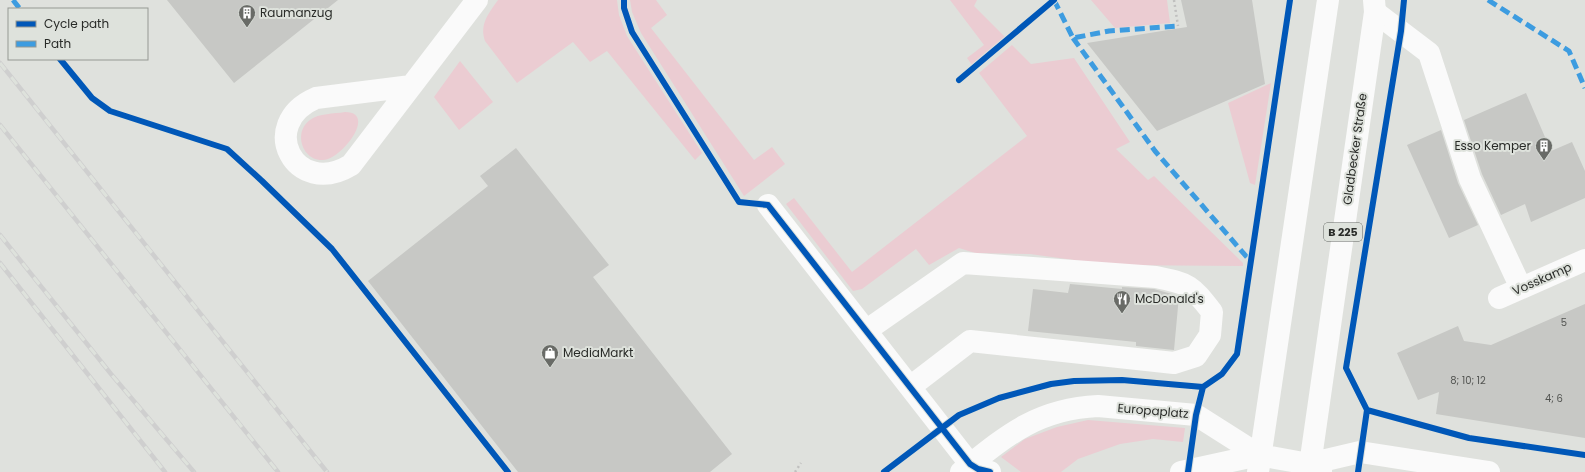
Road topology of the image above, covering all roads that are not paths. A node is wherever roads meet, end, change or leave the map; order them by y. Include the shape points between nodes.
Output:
1 (477, 0) edge
2 (1328, 0) edge
3 (1374, 6) edge
4 (411, 86) junction
5 (768, 205) dead end
6 (1585, 260) edge
7 (1521, 288) junction
8 (1499, 298) dead end
9 (867, 330) junction
10 (910, 387) junction
11 (1258, 463) edge
12 (1313, 469) edge
13 (974, 470) edge
14 (1181, 472) edge
15 (1489, 472) edge

1 - 4 main road
2 - 11 main road
3 - 7 main road via 1429,53 1470,179
3 - 12 main road, Gladbecker Straße / B 225
4 - 4 main road via 316,98 304,104 287,124 288,150 304,170 328,175 340,172 350,165
5 - 9 main road
6 - 7 main road, Vosskamp
7 - 8 main road, Vosskamp
9 - 10 main road
9 - 10 main road via 962,264 1156,277 1182,282 1195,290 1212,312 1210,335 1196,356 1174,363 970,341
10 - 13 main road
11 - 12 main road
11 - 13 main road, Europaplatz via 1196,415 1098,406 1069,409 1040,417 1012,432
11 - 14 main road
12 - 15 main road via 1360,452

